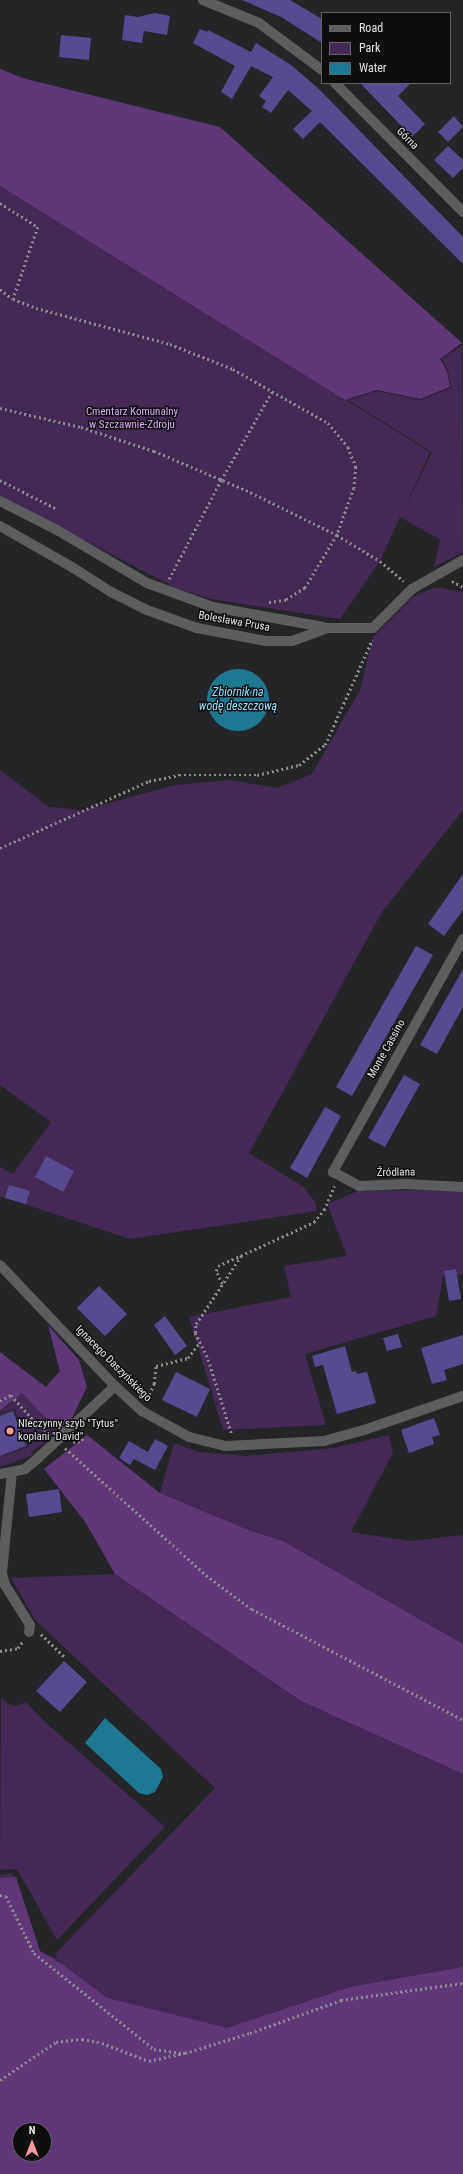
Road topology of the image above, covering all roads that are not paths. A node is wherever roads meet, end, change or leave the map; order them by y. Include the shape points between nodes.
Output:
1 (203, 0) edge
2 (321, 69) edge
3 (336, 84) edge
4 (463, 212) edge
5 (0, 501) edge
6 (0, 526) edge
7 (463, 560) edge
8 (327, 628) junction
9 (463, 939) edge
10 (336, 1173) joint
11 (463, 1187) edge
12 (0, 1265) edge
13 (115, 1386) junction
14 (463, 1396) edge
15 (12, 1472) junction
16 (0, 1474) edge
17 (30, 1628) road end

1 - 2 street via 259,23
3 - 4 street, Górna
5 - 8 street via 57,530 147,584 213,607
6 - 8 street, Bolesława Prusa via 111,592 147,610 197,628 266,641 292,640
7 - 8 street, Bolesława Prusa via 412,589 373,628
9 - 10 street, Monte Cassino
10 - 11 street, Źródlana via 359,1186 405,1184
12 - 13 street, Ignacego Daszyńskiego
13 - 14 street, Ignacego Daszyńskiego via 189,1437 225,1446 324,1441
13 - 15 street via 36,1460 25,1469
15 - 16 street
15 - 17 street via 2,1573 5,1585

